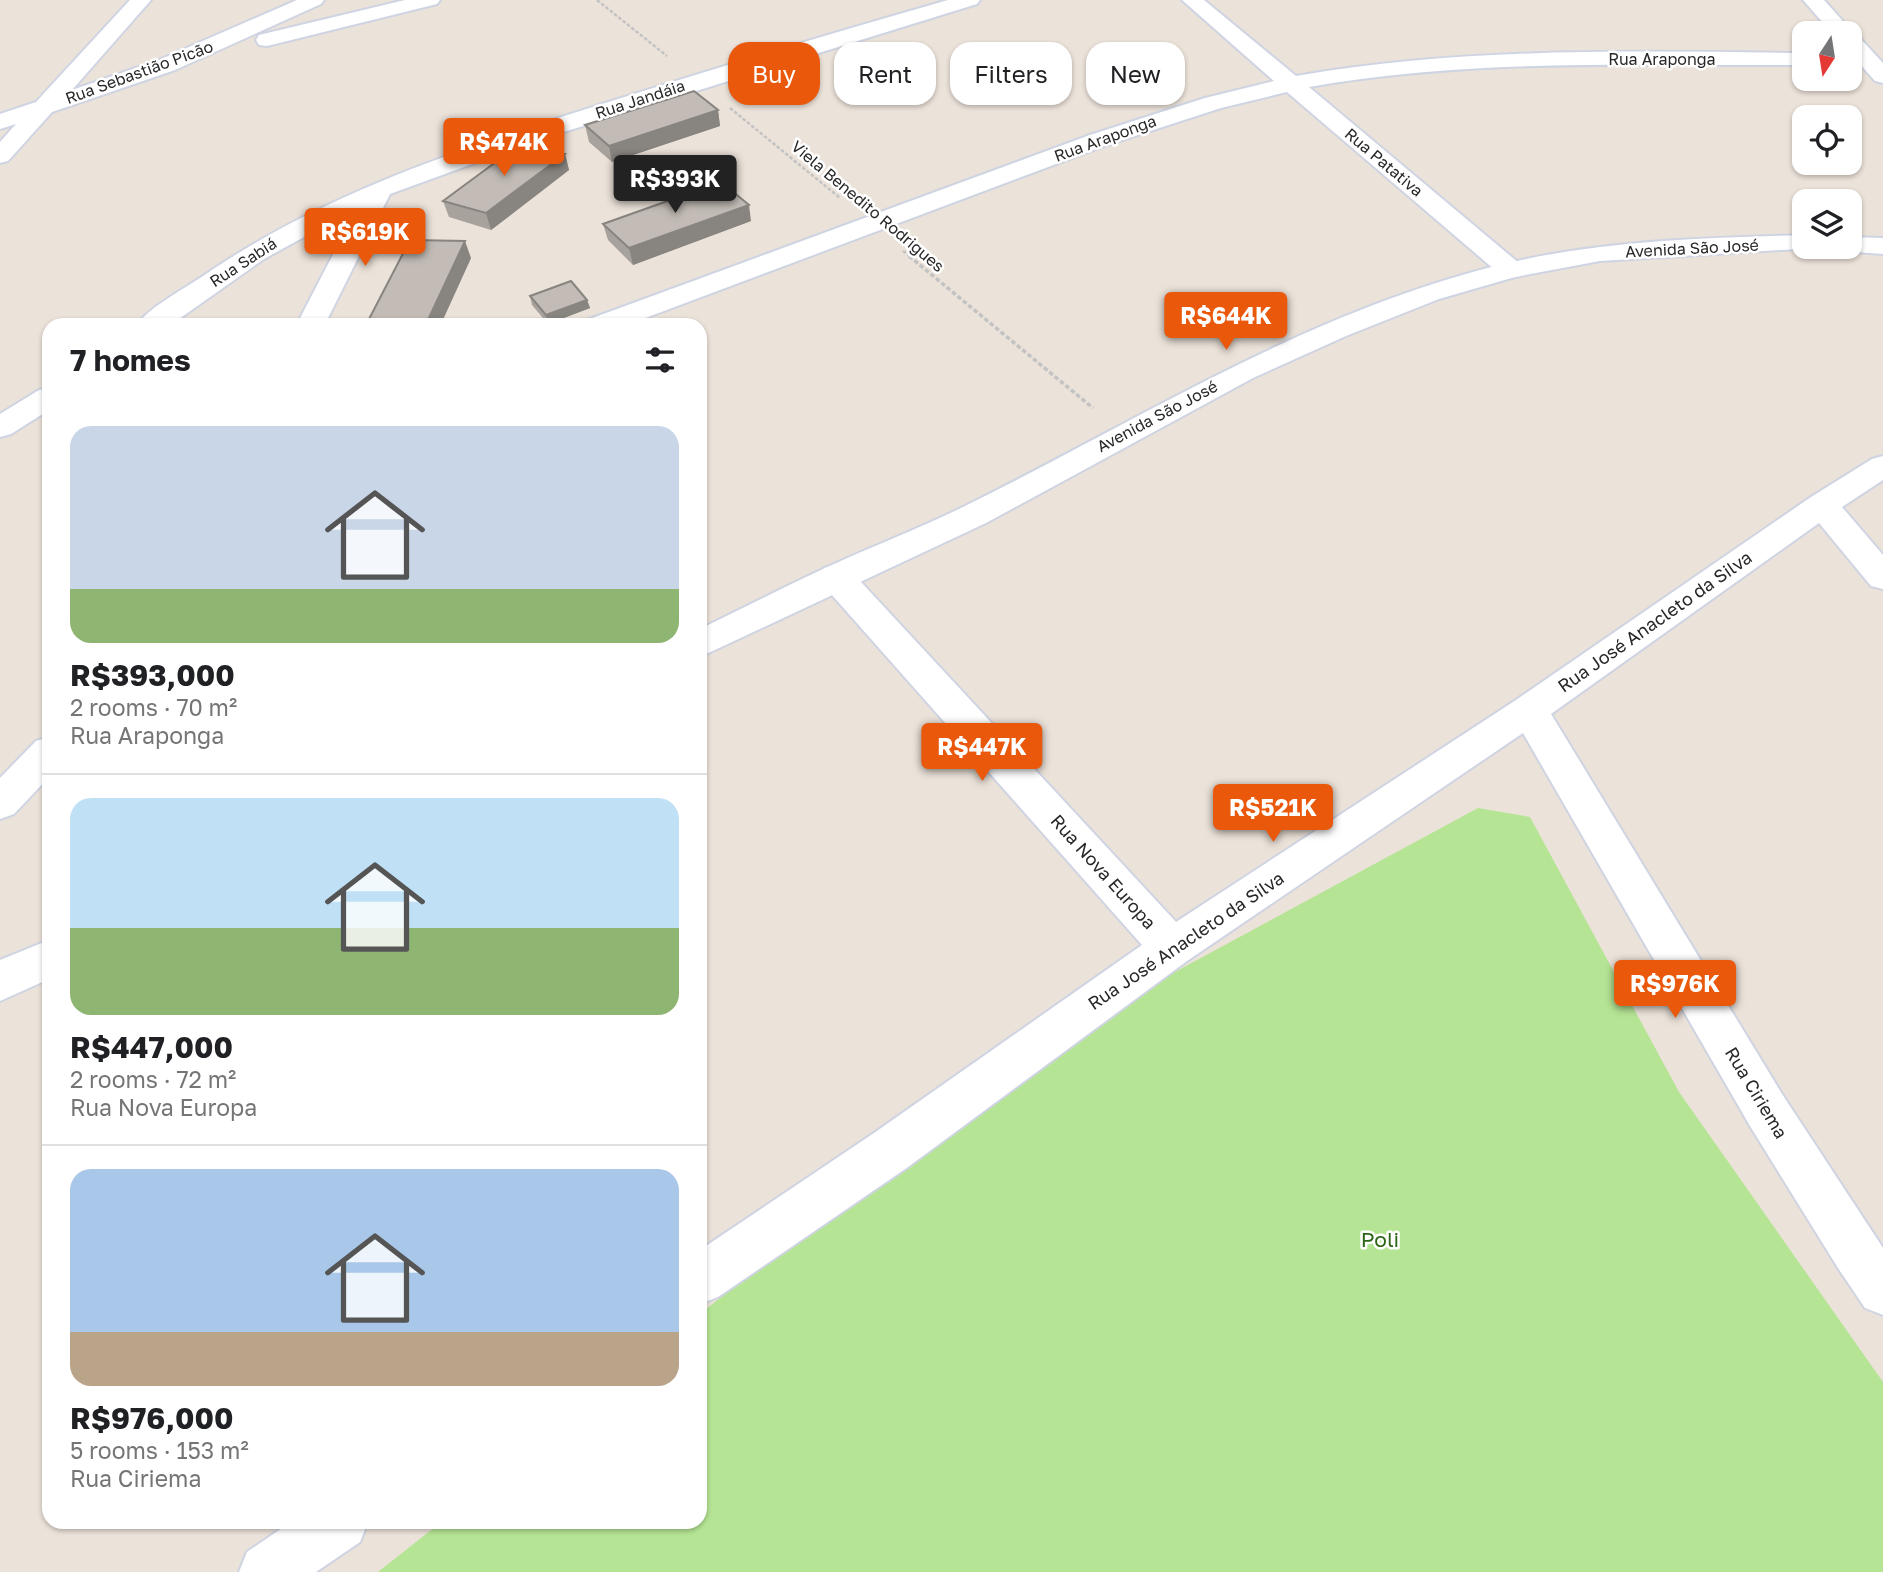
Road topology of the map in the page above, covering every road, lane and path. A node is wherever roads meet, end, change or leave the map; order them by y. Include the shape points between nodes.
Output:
1 (141, 0) edge
2 (314, 0) edge
3 (430, 0) edge
4 (597, 0) edge
5 (970, 0) edge
6 (1192, 0) edge
7 (1813, 0) edge
8 (286, 13) junction
9 (1832, 21) edge
10 (309, 30) junction
11 (1792, 59) edge
12 (1862, 62) edge
13 (167, 65) junction
14 (1883, 76) edge
15 (698, 81) junction
16 (1291, 83) junction
17 (47, 106) junction
18 (0, 122) edge
19 (0, 156) edge
20 (379, 190) junction
21 (870, 223) junction
22 (1792, 243) edge
23 (1862, 245) edge
24 (1883, 246) edge
25 (1511, 270) junction
26 (162, 318) edge
27 (314, 318) edge
28 (618, 318) edge
29 (42, 401) edge
30 (0, 427) edge
31 (1123, 433) junction
32 (1883, 466) edge
33 (1822, 505) junction
34 (1883, 577) edge
35 (836, 578) junction
36 (707, 641) edge
37 (1529, 710) junction
38 (42, 759) edge
39 (0, 803) edge
40 (1172, 948) junction
41 (42, 962) edge
42 (0, 981) edge
43 (707, 1274) edge
44 (1883, 1290) edge
45 (330, 1529) edge
46 (267, 1572) edge

1 - 17 street
2 - 8 street, Rua Sebastião Picão
3 - 10 street
4 - 15 path, Viela Benedito Rodrigues
5 - 15 street, Rua Jandáia
6 - 16 street, Rua Patativa
7 - 9 street
8 - 10 street
8 - 13 street, Rua Sebastião Picão
10 - 13 street
11 - 16 street, Rua Araponga via 1461,63
12 - 14 street
13 - 17 street, Rua Sebastião Picão
15 - 20 street, Rua Jandáia via 532,134
15 - 21 path, Viela Benedito Rodrigues
16 - 21 street, Rua Araponga via 1169,114
16 - 25 street, Rua Patativa
17 - 18 street, Rua Sebastião Picão
17 - 19 street
20 - 26 street, Rua Sabiá via 281,237
20 - 27 street
21 - 28 street, Rua Araponga
21 - 31 path, Viela Benedito Rodrigues
22 - 25 street, Avenida São José via 1601,253
23 - 24 street
25 - 31 street, Avenida São José via 1429,293 1335,330
29 - 30 street
31 - 35 street, Avenida São José via 975,515
32 - 33 street, Rua José Anacleto da Silva
33 - 34 street
33 - 37 street, Rua José Anacleto da Silva
35 - 36 street, Avenida São José
35 - 40 street, Rua Nova Europa
37 - 40 street, Rua José Anacleto da Silva
37 - 44 street, Rua Ciriema via 1766,1110
38 - 39 street
40 - 43 street, Rua José Anacleto da Silva via 891,1150
41 - 42 street
45 - 46 street

